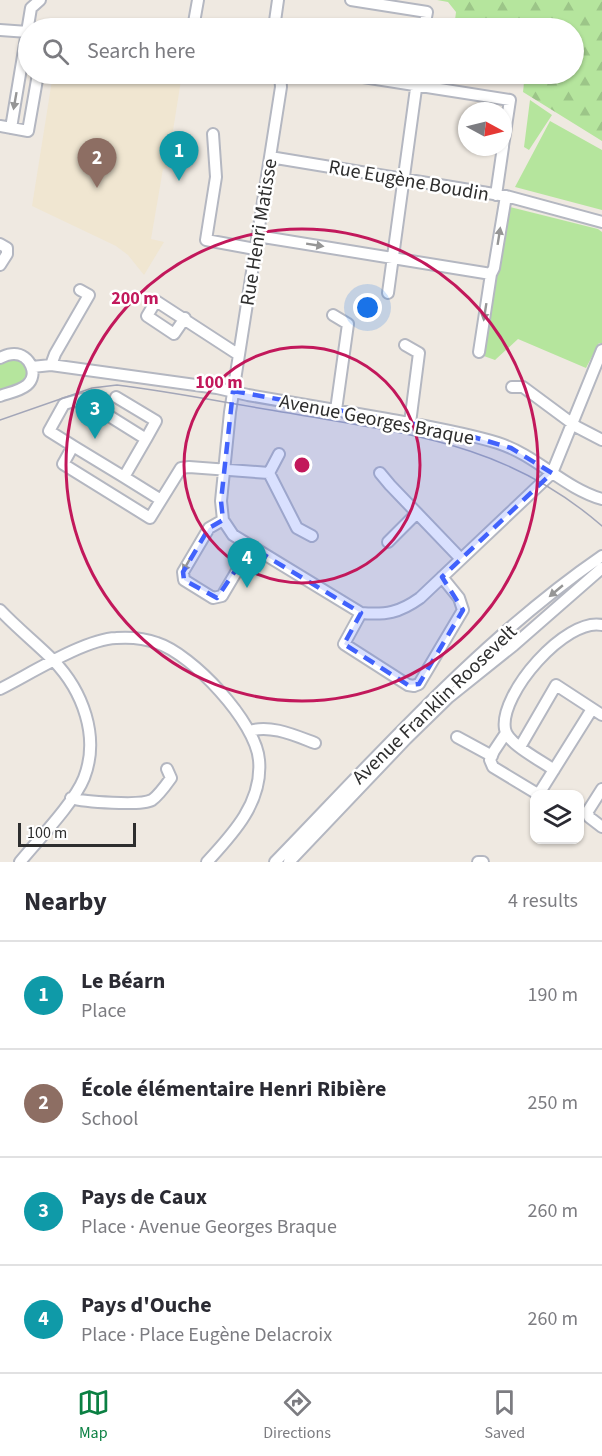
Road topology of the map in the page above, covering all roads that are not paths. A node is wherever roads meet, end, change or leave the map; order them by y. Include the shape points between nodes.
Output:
1 (39, 0) edge
2 (198, 0) edge
3 (278, 0) edge
4 (351, 0) edge
5 (30, 18) edge
6 (195, 18) edge
7 (275, 18) edge
8 (426, 18) edge
9 (0, 30) edge
10 (18, 31) edge
11 (18, 73) edge
12 (36, 84) edge
13 (281, 84) edge
14 (416, 84) edge
15 (439, 84) edge
16 (510, 102) edge
17 (5, 127) edge
18 (213, 134) dead end
19 (503, 156) edge
20 (270, 157) junction
21 (402, 179) junction
22 (501, 196) junction
23 (602, 222) edge
24 (257, 236) junction
25 (0, 244) edge
26 (255, 249) junction
27 (392, 258) junction
28 (0, 265) edge
29 (491, 274) junction
30 (80, 290) dead end
31 (388, 293) dead end
32 (333, 315) dead end
33 (185, 318) dead end
34 (405, 345) dead end
35 (0, 350) edge
36 (602, 350) edge
37 (479, 352) dead end
38 (12, 354) junction
39 (239, 355) junction
40 (0, 358) edge
41 (51, 365) junction
42 (32, 367) junction
43 (512, 387) dead end
44 (233, 391) junction
45 (0, 396) edge
46 (116, 397) dead end
47 (336, 410) junction
48 (410, 423) junction
49 (572, 423) junction
50 (146, 439) junction
51 (602, 440) edge
52 (73, 446) junction
53 (279, 454) dead end
54 (224, 470) junction
55 (269, 473) junction
56 (380, 473) dead end
57 (552, 473) junction
58 (124, 477) junction
59 (602, 499) edge
60 (161, 500) junction
61 (417, 513) junction
62 (223, 520) junction
63 (312, 536) dead end
64 (388, 542) dead end
65 (252, 547) junction
66 (602, 556) edge
67 (461, 559) junction
68 (602, 568) edge
69 (442, 577) junction
70 (0, 610) edge
71 (361, 613) junction
72 (602, 625) edge
73 (54, 661) junction
74 (0, 689) edge
75 (597, 712) edge
76 (250, 731) junction
77 (506, 733) junction
78 (457, 737) dead end
79 (315, 743) dead end
80 (520, 747) junction
81 (492, 756) junction
82 (167, 769) dead end
83 (554, 770) junction
84 (602, 789) edge
85 (71, 798) junction
86 (602, 827) edge
87 (20, 862) edge
88 (207, 862) edge
89 (275, 862) edge
90 (289, 862) edge
91 (478, 862) edge
92 (483, 862) edge

1 - 5 street via 31,8
2 - 6 street
3 - 7 street
4 - 8 street via 427,12
9 - 10 street
11 -> 17 street
12 - 17 street via 28,131
13 - 20 street, Rue Henri Matisse
14 - 21 street
15 - 16 street
18 - 26 street via 216,177 206,240
19 - 22 street
20 - 21 street, Rue Eugène Boudin
20 - 24 street, Rue Henri Matisse
21 - 22 street, Rue Eugène Boudin
21 - 27 street
22 - 23 street
29 -> 22 street, Rue Eugène Boudin
24 - 26 street, Rue Henri Matisse
24 -> 27 street
25 - 28 street via 7,248 7,254
26 - 39 street, Rue Henri Matisse
27 - 29 street
27 - 31 street
29 -> 37 street, Rue Eugène Boudin
30 - 41 street via 89,295
32 - 47 street via 348,324
33 - 39 street
34 - 48 street via 419,353
35 - 38 street
36 - 49 street
38 - 40 street
38 - 42 street via 27,359
39 - 44 street, Rue Henri Matisse
41 - 42 street, Avenue Georges Braque
41 - 44 street, Avenue Georges Braque
42 - 45 street via 28,385
43 - 49 street via 523,387
44 - 47 street, Avenue Georges Braque
44 - 54 street, Rue Henri Matisse
46 - 50 street via 156,421
47 - 48 street, Avenue Georges Braque
48 - 57 street, Avenue Georges Braque via 500,444 535,460
49 - 51 street
49 - 57 street
50 - 52 street via 82,399 64,404 50,431
50 - 58 street
52 - 58 street
52 - 60 street via 63,464 150,518
53 - 55 street
54 - 55 street
54 - 60 street via 181,468
54 - 62 street, Rue Henri Matisse
55 - 63 street via 297,528
56 - 61 street
57 - 59 street, Avenue Georges Braque
57 - 67 street
58 - 60 street
61 - 64 street
61 - 67 street
62 - 65 street via 233,535
62 -> 65 street via 209,528 183,572 184,580 218,598
65 - 71 street
66 -> 89 street, Avenue Franklin Roosevelt via 504,634 442,691
67 - 69 street
68 - 90 street, Avenue Franklin Roosevelt via 449,697
69 - 71 street via 404,609 381,615
69 - 71 street via 459,597 463,610 414,686 344,644
70 - 73 street
72 - 77 street via 576,630 541,658 511,701
73 - 74 street
73 - 76 street via 93,642 114,638 136,637 158,643 206,678
73 - 85 street via 77,692 90,733 84,779
75 - 80 street via 556,685
75 - 83 street
76 - 79 street via 258,728
76 - 88 street via 259,759 256,787 247,814
77 - 80 street
77 - 81 street
78 - 81 street
80 - 83 street
81 - 83 street via 493,766 536,793
82 - 85 street via 171,778 152,800 141,803
84 - 86 street via 588,811 589,817
85 - 87 street
91 - 92 street

